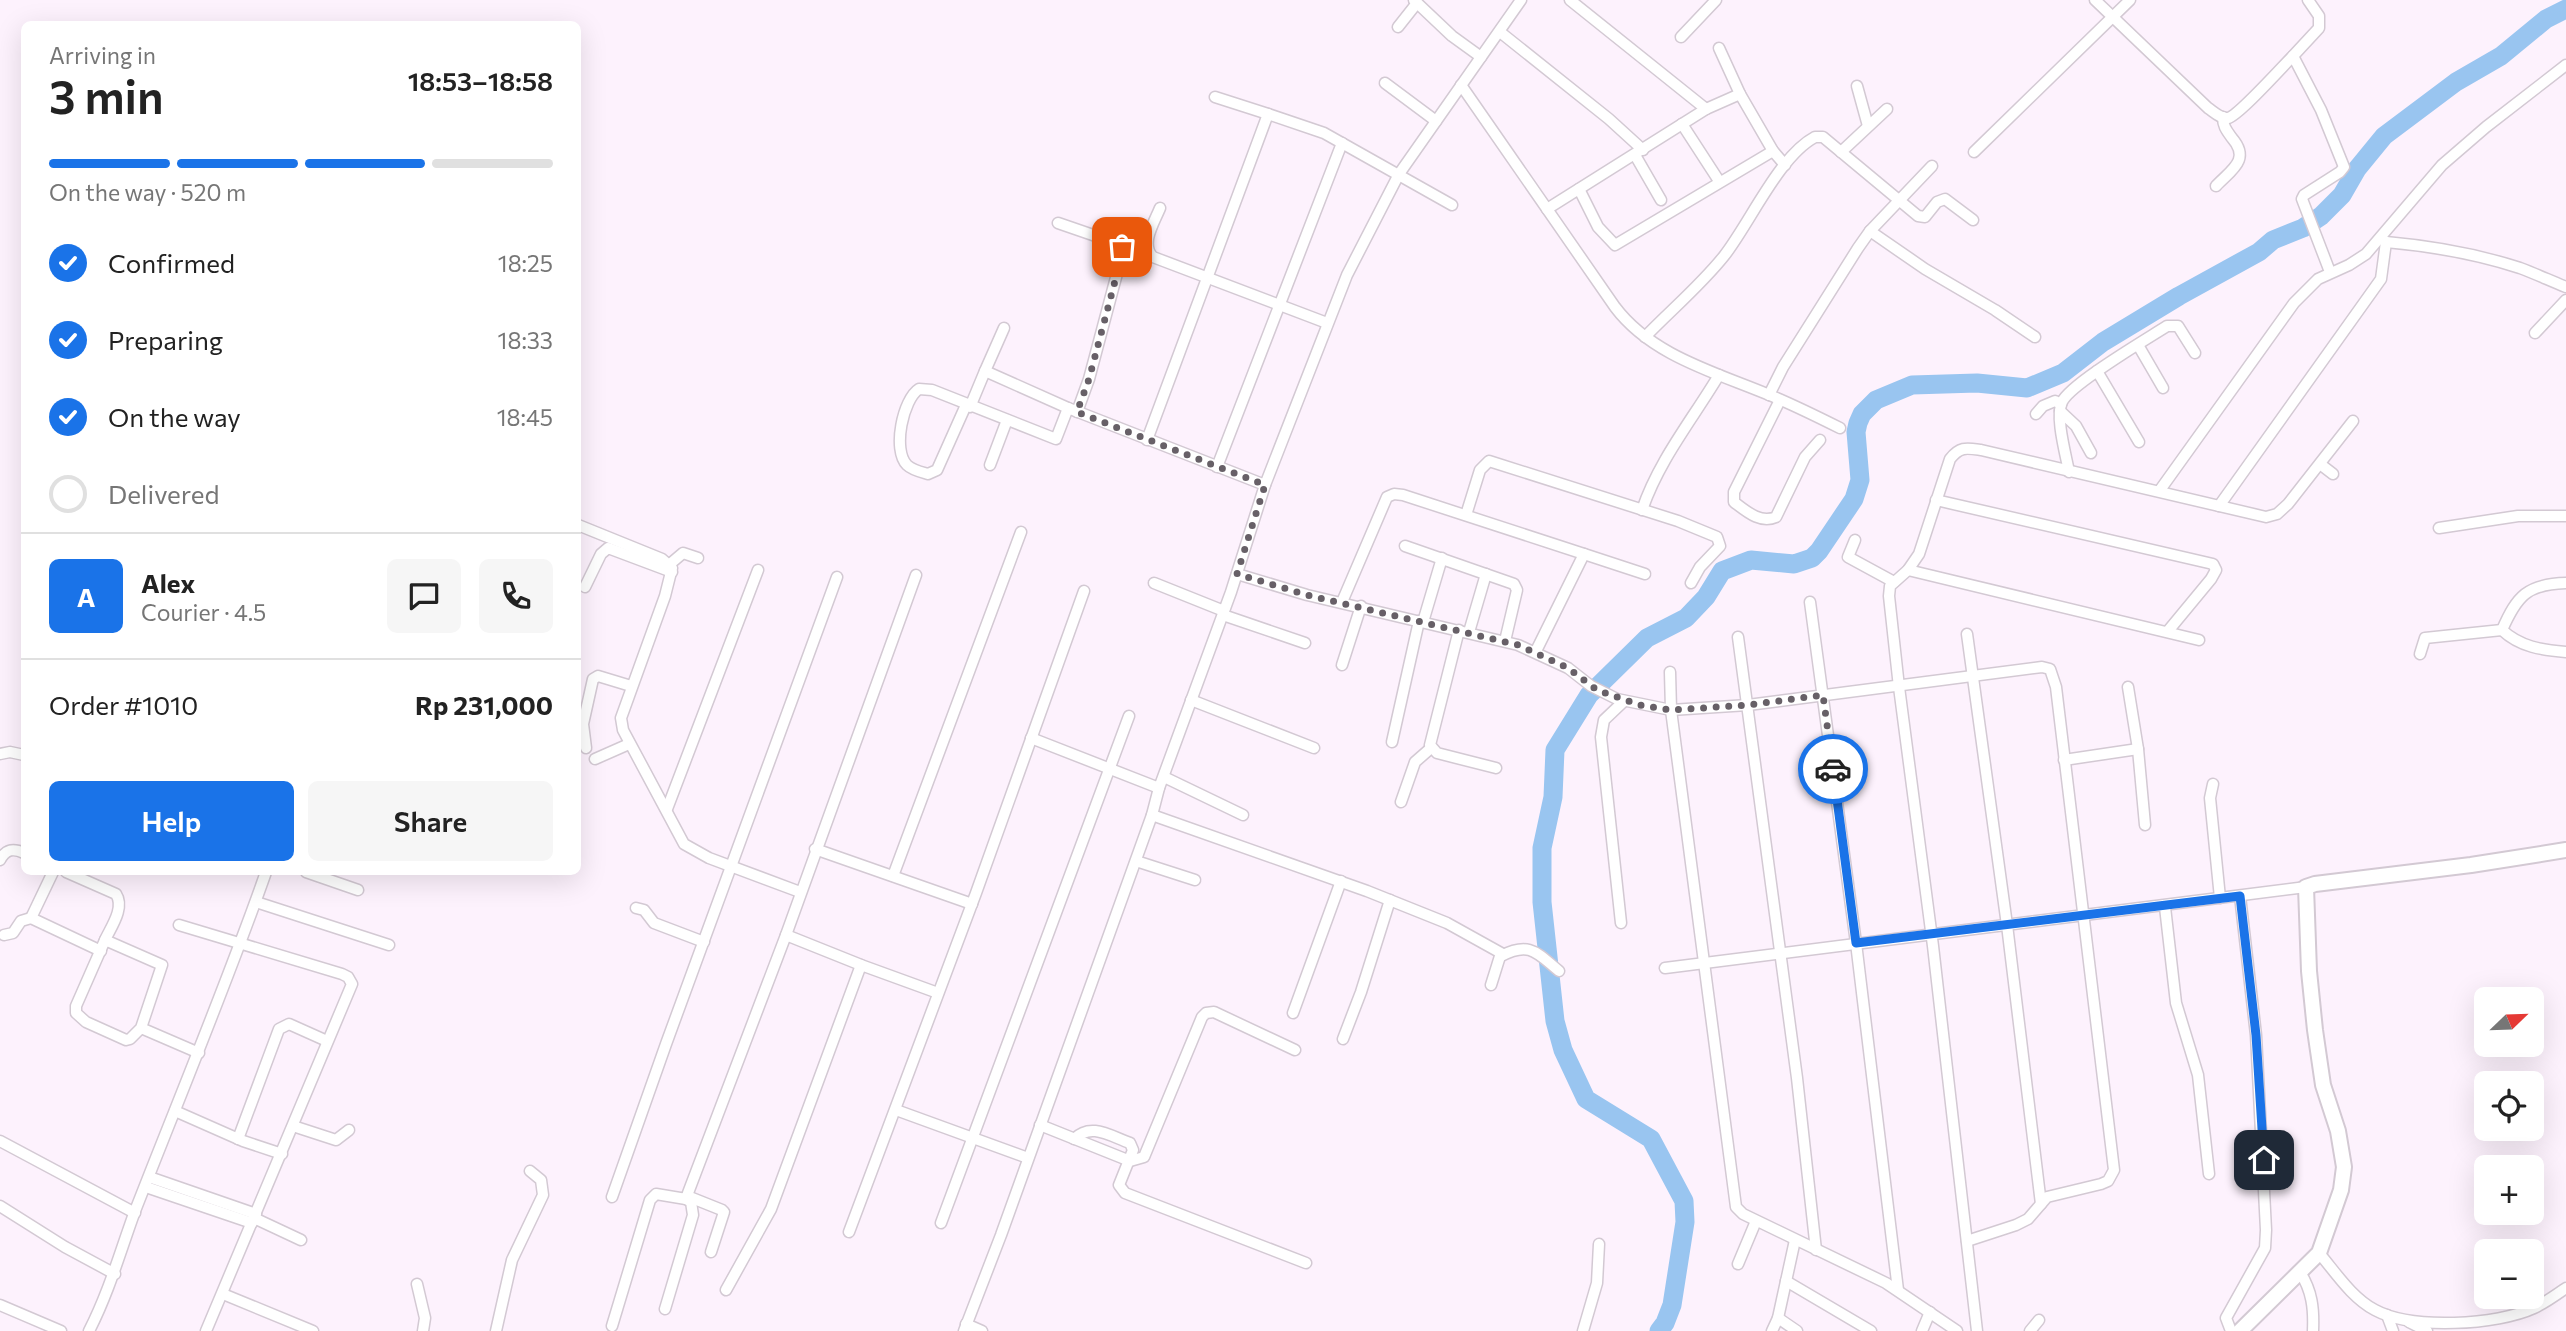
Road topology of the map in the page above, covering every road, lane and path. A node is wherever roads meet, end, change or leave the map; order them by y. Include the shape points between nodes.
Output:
1 (1521, 0) edge
2 (1570, 0) edge
3 (1716, 0) edge
4 (2095, 0) edge
5 (2130, 0) edge
6 (2308, 0) edge
7 (1415, 1) edge
8 (2113, 18) junction
9 (1398, 27) dead end
10 (1500, 32) junction
11 (1681, 37) dead end
12 (1719, 48) dead end
13 (2293, 56) junction
14 (1481, 57) junction
15 (2566, 65) edge
16 (1385, 83) dead end
17 (1461, 85) junction
18 (1857, 86) dead end
19 (1741, 94) junction
20 (1215, 97) dead end
21 (1706, 109) junction
22 (1887, 109) dead end
23 (1268, 114) junction
24 (2223, 117) junction
25 (1436, 121) junction
26 (1682, 124) junction
27 (1868, 126) junction
28 (1342, 143) junction
29 (1773, 151) junction
30 (1841, 152) junction
31 (1974, 152) dead end
32 (1639, 153) junction
33 (1785, 165) junction
34 (1932, 166) dead end
35 (1399, 174) junction
36 (1719, 181) junction
37 (2216, 186) dead end
38 (1579, 189) junction
39 (1661, 200) dead end
40 (1899, 200) junction
41 (1452, 205) dead end
42 (1160, 208) dead end
43 (1547, 209) junction
44 (1973, 220) dead end
45 (1058, 223) dead end
46 (1870, 231) junction
47 (2383, 240) junction
48 (2330, 272) junction
49 (1207, 278) junction
50 (2566, 287) edge
51 (2566, 300) edge
52 (1278, 306) junction
53 (1327, 323) junction
54 (1004, 328) dead end
55 (2535, 333) dead end
56 (1645, 337) junction
57 (2035, 337) dead end
58 (2138, 345) junction
59 (2195, 353) dead end
60 (985, 370) junction
61 (2097, 371) junction
62 (1719, 375) junction
63 (2163, 388) dead end
64 (1769, 395) junction
65 (1780, 400) junction
66 (968, 406) junction
67 (2061, 407) junction
68 (1072, 410) junction
69 (2036, 414) dead end
70 (1007, 420) junction
71 (2353, 421) dead end
72 (1840, 428) dead end
73 (1147, 440) junction
74 (1819, 440) dead end
75 (2139, 442) dead end
76 (2091, 453) dead end
77 (2320, 464) junction
78 (990, 465) dead end
79 (1217, 467) junction
80 (2069, 472) junction
81 (2333, 474) dead end
82 (1265, 485) junction
83 (2160, 490) junction
84 (1936, 500) junction
85 (2219, 506) junction
86 (1642, 510) junction
87 (1465, 515) junction
88 (2566, 516) edge
89 (581, 526) edge
90 (2438, 528) dead end
91 (1021, 532) dead end
92 (1855, 540) dead end
93 (1405, 546) dead end
94 (1584, 554) junction
95 (698, 558) dead end
96 (1442, 558) junction
97 (671, 568) junction
98 (758, 570) dead end
99 (1908, 570) junction
100 (1237, 574) junction
101 (1486, 574) junction
102 (1645, 574) dead end
103 (916, 575) dead end
104 (837, 578) dead end
105 (1894, 582) junction
106 (1154, 583) dead end
107 (1691, 583) dead end
108 (2566, 583) edge
109 (585, 587) dead end
110 (1084, 591) dead end
111 (1342, 602) junction
112 (1810, 602) dead end
113 (1361, 606) junction
114 (1223, 613) junction
115 (1421, 621) junction
116 (2502, 630) junction
117 (1464, 631) junction
118 (2168, 631) junction
119 (1967, 634) dead end
120 (1738, 637) dead end
121 (2199, 640) dead end
122 (1505, 641) junction
123 (1305, 643) dead end
124 (1536, 651) junction
125 (2566, 652) edge
126 (2420, 654) dead end
127 (1342, 665) dead end
128 (1670, 672) dead end
129 (1973, 676) junction
130 (631, 686) junction
131 (1899, 687) junction
132 (2128, 687) dead end
133 (1823, 695) junction
134 (1192, 700) junction
135 (1620, 700) junction
136 (1748, 705) junction
137 (1671, 710) junction
138 (1129, 716) dead end
139 (1031, 738) junction
140 (1392, 742) dead end
141 (629, 744) junction
142 (586, 748) dead end
143 (1314, 748) dead end
144 (1432, 748) junction
145 (2138, 749) junction
146 (0, 754) edge
147 (21, 754) edge
148 (595, 759) dead end
149 (2064, 760) junction
150 (1496, 768) dead end
151 (1109, 770) junction
152 (1164, 777) junction
153 (2213, 784) dead end
154 (1160, 789) junction
155 (1401, 802) dead end
156 (667, 809) junction
157 (1152, 815) junction
158 (1243, 815) dead end
159 (2145, 825) dead end
160 (815, 849) junction
161 (2566, 850) edge
162 (21, 852) edge
163 (0, 860) edge
164 (1136, 861) junction
165 (732, 866) junction
166 (52, 875) edge
167 (73, 875) edge
168 (265, 875) edge
169 (315, 875) edge
170 (892, 876) junction
171 (1195, 880) dead end
172 (1341, 881) junction
173 (2306, 887) junction
174 (358, 890) dead end
175 (800, 892) junction
176 (2240, 896) junction
177 (2220, 898) junction
178 (1390, 900) junction
179 (256, 902) junction
180 (972, 904) junction
181 (2165, 907) junction
182 (635, 908) dead end
183 (2083, 917) junction
184 (31, 918) junction
185 (1620, 923) dead end
186 (179, 925) dead end
187 (2007, 925) junction
188 (1932, 934) junction
189 (4, 935) dead end
190 (786, 935) junction
191 (105, 940) junction
192 (704, 942) junction
193 (241, 943) junction
194 (1856, 943) junction
195 (389, 945) dead end
196 (101, 951) junction
197 (1779, 953) junction
198 (1501, 956) junction
199 (1706, 963) junction
200 (861, 965) junction
201 (1665, 968) dead end
202 (1559, 971) dead end
203 (1491, 985) dead end
204 (939, 993) junction
205 (1293, 1013) dead end
206 (141, 1028) junction
207 (1343, 1039) dead end
208 (327, 1041) junction
209 (1295, 1050) dead end
210 (199, 1053) junction
211 (896, 1110) junction
212 (175, 1111) junction
213 (1040, 1125) junction
214 (293, 1126) junction
215 (349, 1130) dead end
216 (974, 1137) junction
217 (238, 1139) junction
218 (1074, 1139) junction
219 (0, 1141) edge
220 (282, 1154) junction
221 (1028, 1158) junction
222 (1130, 1161) junction
223 (530, 1171) dead end
224 (2209, 1174) dead end
225 (148, 1182) junction
226 (612, 1197) dead end
227 (686, 1197) junction
228 (2040, 1204) junction
229 (0, 1206) edge
230 (135, 1213) junction
231 (254, 1219) junction
232 (1756, 1221) junction
233 (941, 1223) dead end
234 (849, 1232) dead end
235 (301, 1240) dead end
236 (1796, 1240) junction
237 (1967, 1241) junction
238 (1599, 1244) dead end
239 (1816, 1250) junction
240 (711, 1252) dead end
241 (2319, 1252) junction
242 (1306, 1263) dead end
243 (1738, 1264) dead end
244 (2300, 1272) junction
245 (115, 1274) junction
246 (1786, 1281) junction
247 (417, 1284) dead end
248 (2566, 1288) edge
249 (726, 1290) dead end
250 (1898, 1290) junction
251 (223, 1294) junction
252 (0, 1305) edge
253 (665, 1309) dead end
254 (1930, 1312) junction
255 (2387, 1315) junction
256 (1778, 1318) junction
257 (2402, 1319) junction
258 (2039, 1320) dead end
259 (612, 1326) dead end
260 (965, 1327) edge
261 (61, 1331) edge
262 (89, 1331) edge
263 (206, 1331) edge
264 (313, 1331) edge
265 (423, 1331) edge
266 (496, 1331) edge
267 (982, 1331) edge
268 (1583, 1331) edge
269 (1772, 1331) edge
270 (1797, 1331) edge
271 (1871, 1331) edge
272 (1923, 1331) edge
273 (1956, 1331) edge
274 (1977, 1331) edge
275 (2030, 1331) edge
276 (2231, 1331) edge
277 (2240, 1331) edge
278 (2313, 1331) edge
279 (2393, 1331) edge
280 (2427, 1331) edge

1 - 10 street
2 - 21 street
3 - 11 street
4 - 8 street
5 - 8 street
6 - 13 street via 2319,16 2319,28
7 - 9 street
7 - 14 street
8 - 24 street
8 - 31 street
10 - 14 street
10 - 32 street via 1609,119
12 - 19 street
13 - 24 street via 2241,108
13 - 48 street via 2344,167 2302,199
14 - 17 street
15 - 47 street via 2442,165
16 - 25 street
17 - 25 street
17 - 43 street
18 - 27 street
19 - 21 street
19 - 29 street
20 - 23 street
21 - 26 street
22 - 27 street
23 - 28 street
23 - 49 street
24 - 37 street via 2241,155
25 - 35 street
26 - 32 street
26 - 36 street
27 - 30 street
28 - 35 street
28 - 52 street
29 - 33 street
29 - 36 street
30 - 33 street via 1815,137
30 - 40 street
32 - 38 street
32 - 39 street
33 - 56 street via 1724,256
34 - 40 street
35 - 41 street
35 - 53 street
36 - 38 street via 1615,245 1598,227
38 - 43 street
40 - 44 street via 1922,218 1945,199
40 - 46 street
42 - 49 street via 1146,243 1148,253
43 - 56 street via 1621,315
45 - 68 street via 1119,244 1123,251 1089,379
46 - 57 street
46 - 64 street
47 - 48 street via 2349,265
47 - 50 street via 2483,258
47 - 85 street via 2381,279
48 - 83 street via 2294,303
49 - 52 street
49 - 73 street
51 - 55 street
52 - 53 street
52 - 79 street
53 - 82 street
54 - 60 street
56 - 62 street
58 - 59 street via 2175,325
58 - 61 street
58 - 63 street
60 - 66 street
60 - 68 street
61 - 67 street
61 - 75 street
62 - 64 street
62 - 86 street via 1670,450
64 - 65 street
65 - 72 street
65 - 74 street via 1734,492 1734,502 1752,515 1776,517 1805,457
66 - 66 street via 932,390 916,390 900,430 907,465 928,474 937,470
66 - 70 street
67 - 69 street via 2055,401
67 - 76 street
67 - 80 street
68 - 70 street via 1055,439
68 - 73 street
70 - 78 street
71 - 77 street
73 - 79 street
77 - 81 street
77 - 85 street via 2277,514 2266,517
79 - 82 street
80 - 83 street
80 - 84 street via 1957,449
82 - 100 street
83 - 85 street
84 - 99 street via 1919,554
84 - 118 street via 2213,564 2216,570 2211,579
86 - 87 street via 1489,461 1480,470
86 - 107 street via 1717,537 1720,546
87 - 94 street
87 - 111 street via 1403,495 1389,495
88 - 90 street via 2518,516
89 - 97 street
91 - 170 street
92 - 105 street via 1848,557
93 - 96 street
94 - 102 street
94 - 124 street
95 - 97 street via 682,554
96 - 101 street
96 - 115 street
97 - 109 street via 608,548
97 - 130 street
98 - 156 street
99 - 105 street
99 - 118 street
100 - 111 street
100 - 114 street
101 - 117 street
101 - 122 street via 1517,588
103 - 160 street
104 - 165 street
105 - 131 street via 1889,596
106 - 114 street
108 - 116 street via 2529,590 2517,600
110 - 139 street
111 - 113 street
112 - 133 street
113 - 115 street
113 - 127 street
114 - 123 street
114 - 134 street
115 - 117 street
115 - 140 street
116 - 125 street via 2512,640 2536,649
116 - 126 street via 2425,638
117 - 122 street
117 - 144 street via 1434,726
118 - 121 street
119 - 129 street
120 - 136 street
122 - 124 street
124 - 135 street
128 - 137 street
129 - 131 street
129 - 149 street via 2050,669
129 - 187 street
130 - 141 street via 621,718
130 - 142 street via 604,677 593,679 583,724
131 - 133 street
131 - 188 street
132 - 145 street
133 - 136 street
133 - 194 street
134 - 143 street
134 - 152 street
135 - 137 street
135 - 185 street via 1604,720 1601,737
136 - 137 street
136 - 197 street
137 - 199 street
138 - 151 street
139 - 151 street
139 - 180 street
141 - 148 street
141 - 156 street
144 - 150 street
144 - 155 street via 1415,762
145 - 149 street
145 - 159 street
146 - 147 street
149 - 183 street
151 - 154 street
151 - 216 street
152 - 154 street
152 - 158 street
153 - 177 street via 2210,798
154 - 157 street
156 - 165 street via 684,844
157 - 164 street
157 - 172 street
160 - 170 street
160 - 175 street
161 - 173 street
162 - 163 street via 5,852
164 - 171 street
164 - 213 street
165 - 175 street
165 - 192 street
166 - 184 street
167 - 191 street via 118,898 119,908
168 - 179 street
169 - 174 street
170 - 180 street
172 - 178 street
172 - 205 street
173 - 176 street
173 - 241 street via 2315,1030 2323,1085 2345,1161
175 - 190 street
176 - 177 street
176 - 276 street via 2256,1035 2266,1230 2264,1248 2226,1318
177 - 181 street
178 - 198 street via 1465,932
178 - 207 street
179 - 193 street
179 - 195 street
180 - 204 street
181 - 183 street
181 - 224 street via 2176,1003 2198,1075
182 - 192 street via 644,910 654,923
183 - 187 street
183 - 228 street via 2114,1170 2108,1181 2047,1197
184 - 189 street
184 - 196 street
186 - 193 street
187 - 188 street
187 - 228 street
188 - 194 street
188 - 237 street
190 - 200 street
190 - 227 street
191 - 196 street
191 - 206 street via 162,965
192 - 226 street
193 - 208 street via 352,980
193 - 210 street
194 - 197 street
194 - 250 street
196 - 206 street via 76,1013 126,1040
197 - 199 street
197 - 239 street
198 - 202 street via 1518,948 1531,949
198 - 203 street
199 - 201 street
199 - 232 street via 1735,1202 1738,1211
200 - 204 street
200 - 249 street via 771,1209
204 - 211 street
206 - 210 street
208 - 214 street
208 - 217 street via 289,1024 279,1029
209 - 222 street via 1214,1012 1206,1013 1144,1157
210 - 212 street
211 - 216 street
211 - 234 street
212 - 217 street
212 - 225 street
213 - 218 street
213 - 221 street
214 - 215 street via 336,1140
214 - 220 street
216 - 221 street
216 - 233 street
217 - 220 street
218 - 222 street
218 - 222 street via 1090,1129 1129,1143 1133,1150
219 - 230 street
220 - 231 street
221 - 260 street
222 - 242 street via 1119,1185 1125,1193
223 - 266 street via 541,1180 543,1195 512,1261
225 - 230 street
225 - 231 street
227 - 240 street via 724,1212
227 - 253 street via 693,1215
227 - 259 street via 656,1194 650,1200
228 - 237 street via 2028,1219
229 - 245 street
230 - 245 street
231 - 235 street
231 - 251 street
232 - 236 street
232 - 243 street
236 - 239 street
236 - 246 street
237 - 274 street
238 - 268 street via 1597,1283
239 - 250 street
241 - 244 street
241 - 255 street via 2353,1293
244 - 277 street
244 - 278 street via 2314,1308
245 - 262 street
246 - 256 street
246 - 271 street
247 - 265 street via 425,1318
248 - 257 street via 2537,1307 2480,1322
250 - 254 street
251 - 263 street
251 - 264 street
252 - 261 street
254 - 272 street
254 - 273 street
255 - 257 street
255 - 279 street
256 - 269 street
256 - 270 street
257 - 280 street
258 - 275 street
260 - 267 street

